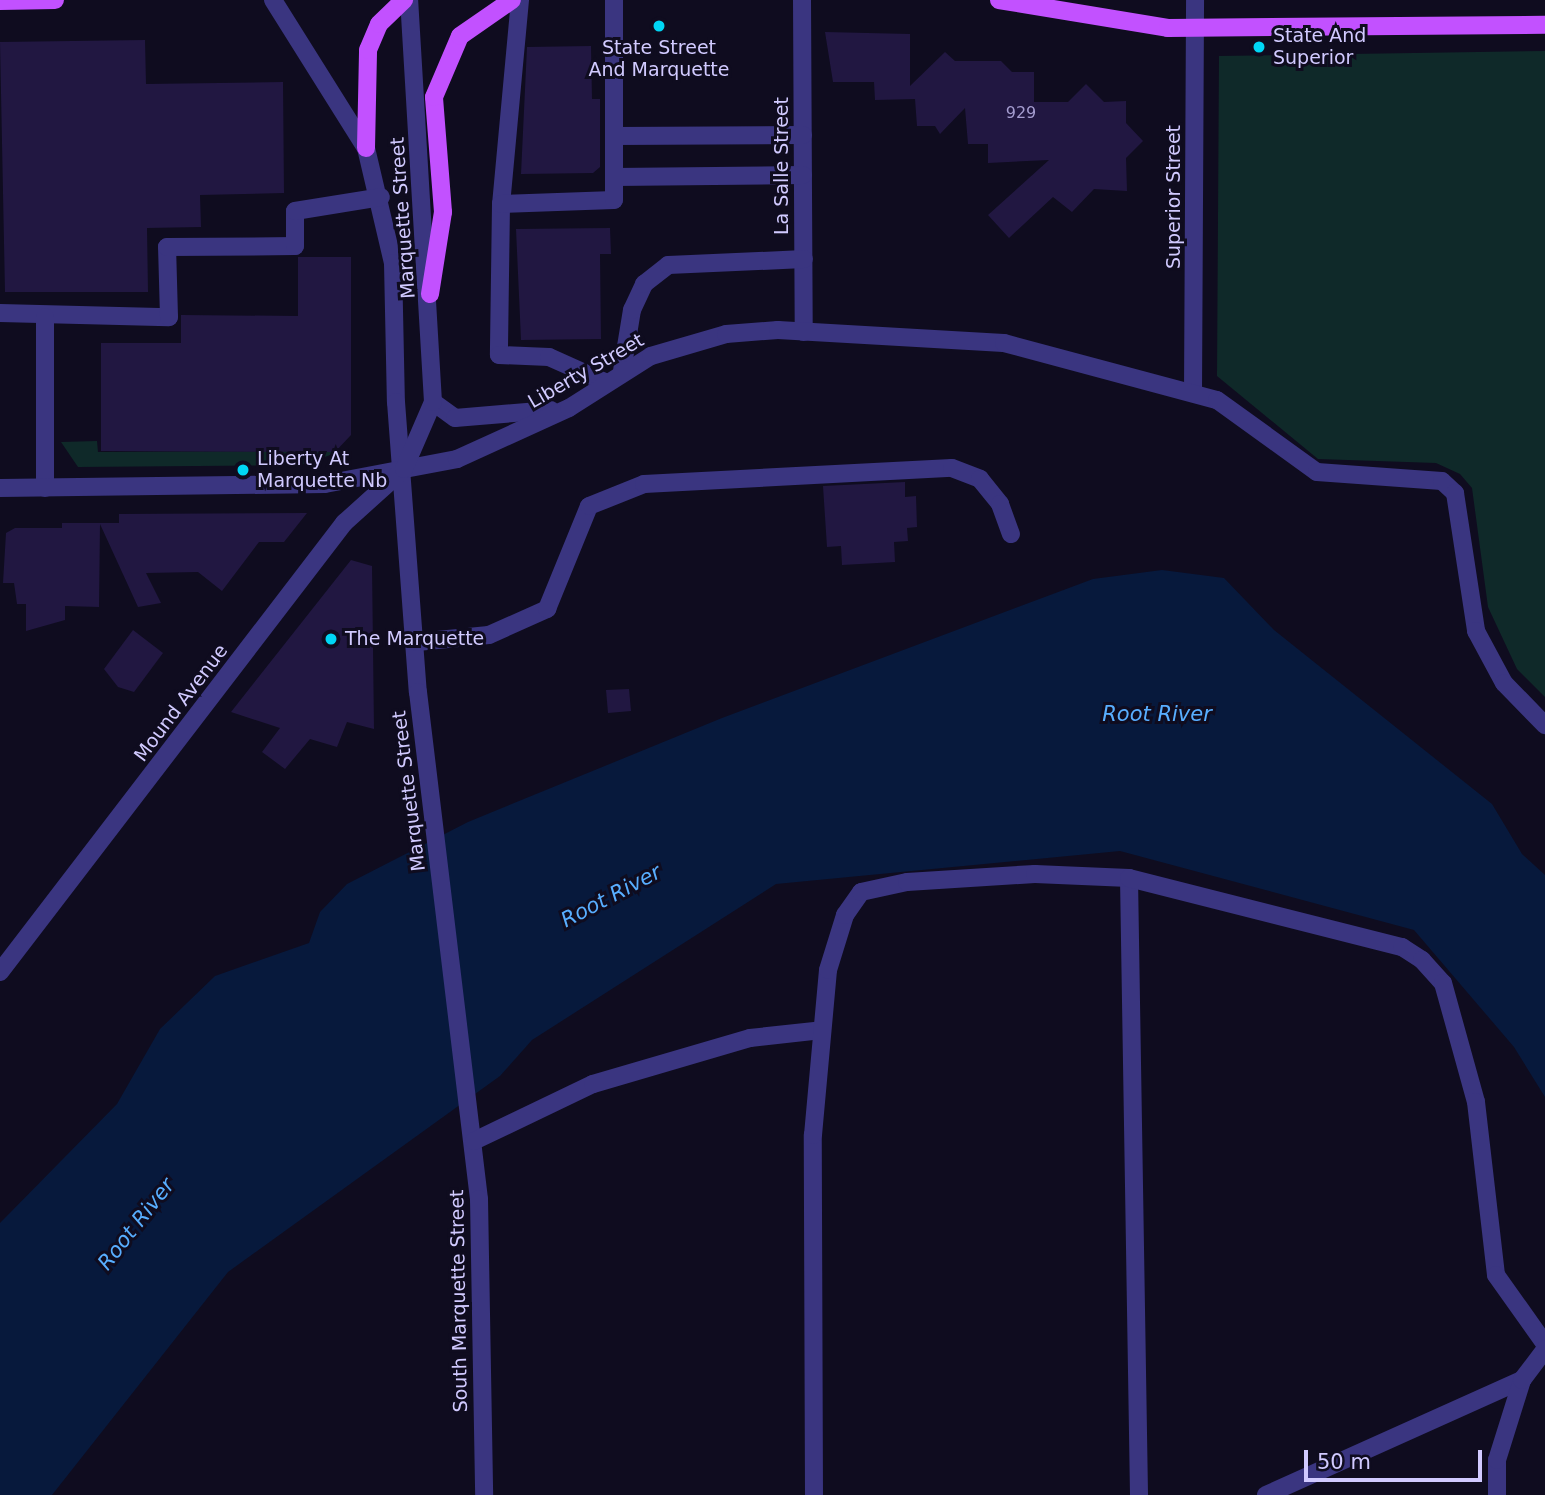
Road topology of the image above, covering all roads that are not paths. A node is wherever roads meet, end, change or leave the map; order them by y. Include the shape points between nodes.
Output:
1 (55, 0) edge
2 (274, 0) edge
3 (406, 0) edge
4 (512, 0) edge
5 (520, 0) edge
6 (614, 0) edge
7 (802, 0) edge
8 (999, 0) edge
9 (1195, 0) edge
10 (0, 1) edge
11 (1545, 24) edge
12 (1195, 26) junction
13 (803, 135) junction
14 (615, 136) junction
15 (366, 148) junction
16 (803, 175) junction
17 (614, 177) junction
18 (381, 197) junction
19 (501, 204) junction
20 (804, 259) junction
21 (430, 294) junction
22 (0, 313) edge
23 (45, 317) junction
24 (804, 332) junction
25 (622, 371) junction
26 (604, 382) junction
27 (1193, 393) junction
28 (433, 402) junction
29 (572, 406) junction
30 (404, 469) junction
31 (0, 488) edge
32 (45, 488) junction
33 (1011, 534) dead end
34 (417, 642) junction
35 (1545, 724) edge
36 (1129, 878) junction
37 (0, 972) edge
38 (822, 1030) junction
39 (471, 1107) joint
40 (474, 1141) junction
41 (1545, 1346) edge
42 (1522, 1380) junction
43 (484, 1495) edge
44 (814, 1495) edge
45 (1139, 1495) edge
46 (1266, 1495) edge
47 (1497, 1495) edge

1 - 10 main road
2 - 15 street, Marquette Street
3 - 15 main road via 379,24 368,50
3 - 21 street, Marquette Street
4 - 21 main road via 460,36 434,97 443,212
5 - 19 street
6 - 14 street
7 - 13 street, La Salle Street
8 - 12 main road via 1028,9
9 - 12 street, Superior Street
11 - 12 main road
12 - 27 street, Superior Street
13 - 14 street
13 - 16 street, La Salle Street
14 - 17 street
15 - 18 street, Marquette Street
16 - 17 street
16 - 20 street, La Salle Street
17 - 19 street via 614,201
18 - 23 street via 295,211 295,246 167,247 169,317
18 - 30 street, Marquette Street via 393,263
19 - 26 street via 499,355 549,356
20 - 24 street, La Salle Street
20 - 25 street via 668,265 644,284 632,310
21 - 28 street, Marquette Street
22 - 23 street
23 - 32 street
24 - 25 street, Liberty Street via 700,339
24 - 27 street, Liberty Street via 1004,343
25 - 26 street, Liberty Street
26 - 29 street, Liberty Street
27 - 35 street, Liberty Street via 1217,400 1306,469 1420,476 1449,486 1458,504 1476,631 1504,683
28 - 29 street via 455,418 502,419
28 - 30 street, Marquette Street
29 - 30 street, Liberty Street via 501,443
30 - 32 street, Liberty Street via 324,484
30 - 34 street, Marquette Street
30 - 37 street, Mound Avenue via 344,523
31 - 32 street, Liberty Street
33 - 34 street via 1000,504 980,479 952,468 644,484 589,506 547,609 489,635
34 - 39 street, Marquette Street via 430,804
36 - 38 street via 1035,874 907,882 861,892 845,915 828,970
36 - 41 street via 1402,947 1443,983 1476,1102 1496,1275
36 - 45 street
38 - 40 street via 750,1038 593,1083
38 - 44 street via 813,1135
39 - 40 street, South Marquette Street
40 - 43 street, South Marquette Street
41 - 42 street
42 - 46 street
42 - 47 street via 1497,1460

